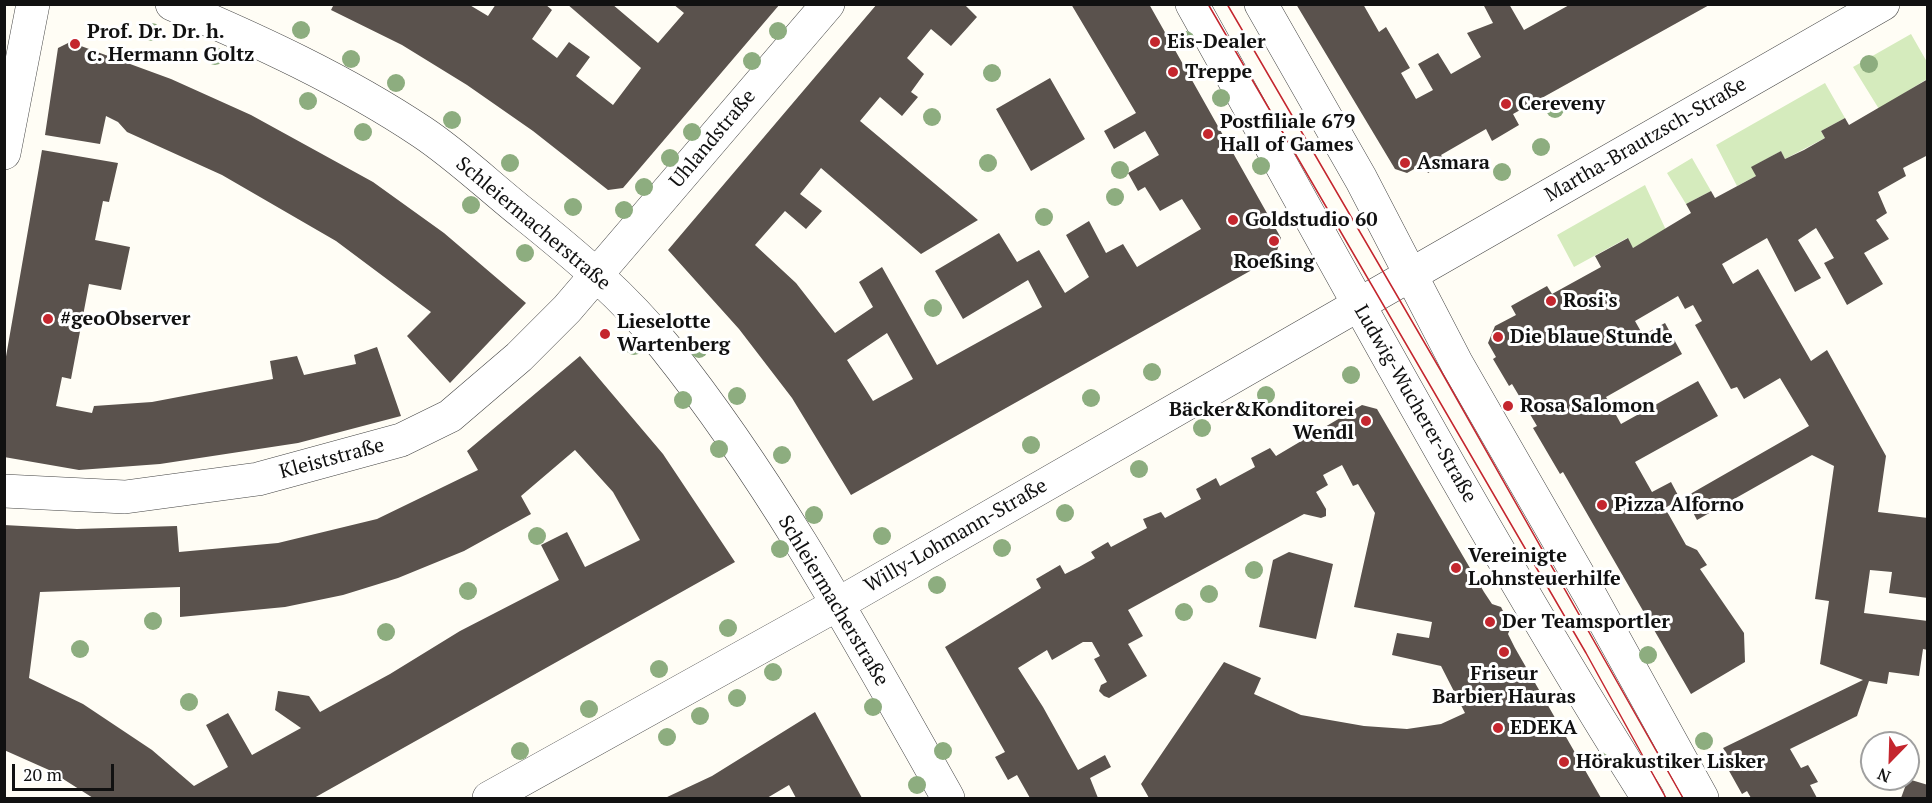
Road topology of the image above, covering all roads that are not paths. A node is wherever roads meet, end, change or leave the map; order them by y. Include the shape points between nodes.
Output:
1 (33, 4) edge
2 (172, 4) edge
3 (828, 4) edge
4 (1192, 4) edge
5 (1261, 4) edge
6 (1883, 4) edge
7 (4, 153) edge
8 (598, 274) junction
9 (1410, 276) junction
10 (1358, 305) junction
11 (4, 491) edge
12 (838, 604) junction
13 (489, 798) edge
14 (948, 798) edge
15 (1647, 798) edge
16 (1702, 798) edge

1 - 7 street
2 - 8 street, Schleiermacherstraße via 327,76 422,132
3 - 8 street, Uhlandstraße
4 - 10 street, Ludwig-Wucherer-Straße
5 - 9 street via 1361,179
6 - 9 street, Martha-Brautzsch-Straße
8 - 11 street, Kleiststraße via 519,357 450,416 401,440 258,479 126,497
8 - 12 street, Schleiermacherstraße via 664,346 723,424
9 - 10 street, Martha-Brautzsch-Straße
9 - 16 street
10 - 12 street, Willy-Lohmann-Straße
10 - 15 street, Ludwig-Wucherer-Straße via 1555,650
12 - 13 street, Willy-Lohmann-Straße
12 - 14 street, Schleiermacherstraße

